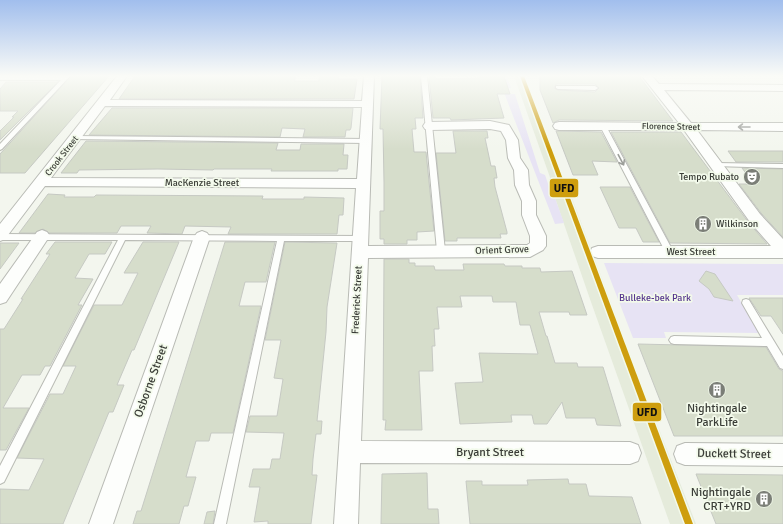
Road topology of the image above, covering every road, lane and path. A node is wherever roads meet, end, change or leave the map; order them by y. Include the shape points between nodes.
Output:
1 (45, 100) edge
2 (104, 100) edge
3 (367, 100) edge
4 (426, 100) edge
5 (667, 100) edge
6 (102, 103) junction
7 (367, 104) junction
8 (429, 126) junction
9 (558, 126) dead end
10 (603, 126) junction
11 (688, 127) junction
12 (783, 127) edge
13 (75, 138) junction
14 (366, 141) junction
15 (0, 148) edge
16 (716, 165) junction
17 (783, 166) edge
18 (42, 182) junction
19 (362, 184) junction
20 (0, 236) edge
21 (42, 236) junction
22 (123, 237) junction
23 (202, 238) junction
24 (281, 238) junction
25 (360, 245) junction
26 (782, 247) edge
27 (441, 251) junction
28 (598, 252) dead end
29 (670, 253) junction
30 (0, 297) edge
31 (746, 303) dead end
32 (674, 340) dead end
33 (769, 342) junction
34 (783, 365) edge
35 (350, 452) junction
36 (630, 453) dead end
37 (685, 454) dead end
38 (783, 455) edge
39 (0, 478) edge
40 (101, 524) edge
41 (220, 524) edge
42 (346, 524) edge

1 - 15 lane
2 - 6 street, Crook Street
3 - 7 street, Frederick Street
4 - 8 lane
5 - 11 street
6 - 7 street
6 - 13 street, Crook Street
7 - 14 street, Frederick Street
8 - 27 lane
8 - 27 street, Orient Grove via 490,125 505,128 512,140 514,158 521,170 522,185 529,201 530,220 538,242 538,246 525,251
9 - 10 street, Florence Street
10 - 11 street, Florence Street
10 -> 29 lane
12 -> 11 street, Florence Street
11 - 16 street
13 - 14 lane
13 - 18 street, Crook Street
14 - 19 street, Frederick Street
16 - 17 lane
16 - 26 street via 755,218
18 - 19 street, MacKenzie Street
18 - 20 street, Crook Street
19 - 25 street, Frederick Street
20 - 21 lane
21 - 22 lane
21 - 30 street
22 - 23 lane
22 - 39 lane
23 - 24 lane
23 - 40 street, Osborne Street
24 - 25 lane
24 - 41 lane
25 - 27 street, Orient Grove
25 - 35 street, Frederick Street
26 - 29 street, West Street
28 - 29 street, West Street
31 - 33 lane
32 - 33 lane
33 - 34 lane
35 - 36 street, Bryant Street
35 - 42 street, Frederick Street
37 - 38 street, Duckett Street

